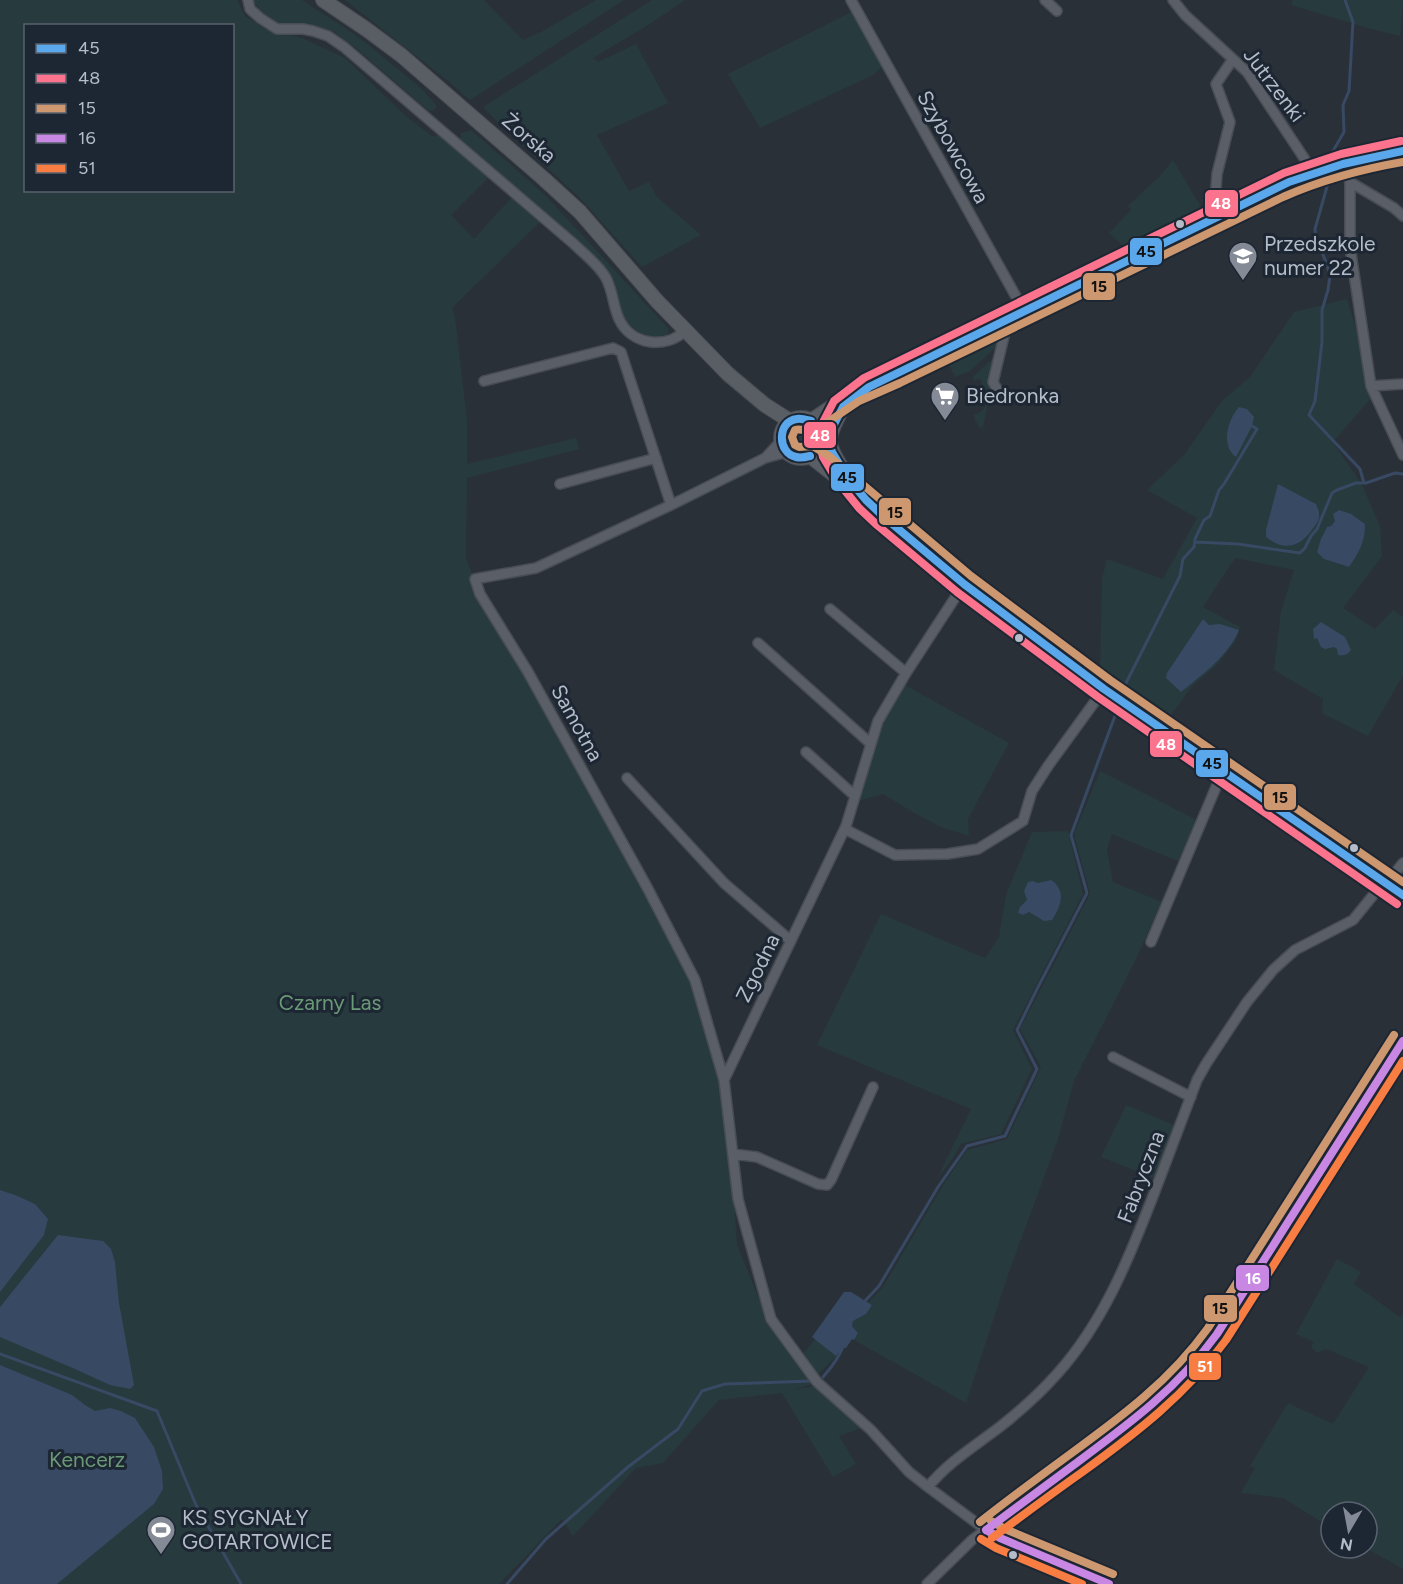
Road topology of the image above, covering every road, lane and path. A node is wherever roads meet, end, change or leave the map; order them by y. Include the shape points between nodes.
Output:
1 (248, 0) edge
2 (323, 0) edge
3 (851, 0) edge
4 (1045, 0) edge
5 (1173, 0) edge
6 (1057, 11) dead end
7 (1234, 60) junction
8 (1403, 151) edge
9 (1343, 164) junction
10 (1312, 173) junction
11 (1350, 182) junction
12 (1219, 216) junction
13 (1403, 216) edge
14 (1024, 311) junction
15 (1004, 322) junction
16 (686, 330) junction
17 (715, 362) junction
18 (484, 381) dead end
19 (1403, 384) edge
20 (1371, 386) junction
21 (749, 392) junction
22 (1000, 394) dead end
23 (844, 402) junction
24 (815, 426) junction
25 (785, 436) junction
26 (814, 451) junction
27 (1403, 455) edge
28 (656, 458) junction
29 (847, 477) junction
30 (560, 484) dead end
31 (866, 500) junction
32 (671, 505) junction
33 (964, 584) junction
34 (830, 609) dead end
35 (758, 643) dead end
36 (906, 673) junction
37 (1104, 689) junction
38 (871, 744) junction
39 (806, 752) dead end
40 (1224, 773) junction
41 (627, 778) dead end
42 (855, 796) junction
43 (844, 830) junction
44 (1403, 863) edge
45 (1385, 883) junction
46 (1403, 895) edge
47 (791, 941) junction
48 (1151, 942) dead end
49 (1401, 1048) edge
50 (1113, 1057) dead end
51 (724, 1080) junction
52 (873, 1087) dead end
53 (1191, 1097) junction
54 (733, 1154) junction
55 (928, 1487) junction
56 (986, 1530) junction
57 (927, 1584) edge
58 (1109, 1584) edge

1 - 16 street via 250,9 277,29 314,31 344,46 574,244 607,280 619,318 631,334 661,343
2 - 16 main road, Żorska via 385,42 544,179 580,212
3 - 14 street, Szybowcowa
4 - 6 street
5 - 7 street, Jutrzenki
7 - 10 street, Jutrzenki via 1246,72
7 - 12 street via 1216,84 1230,123 1217,174 1215,201
8 - 9 main road
9 - 10 main road
9 - 11 street
10 - 12 main road
11 - 13 street
11 - 20 street via 1350,247
12 - 14 main road
14 - 15 main road
15 - 22 street via 993,382
15 - 23 main road via 854,392
16 - 17 main road, Żorska
17 - 21 main road, Żorska
17 - 25 main road, Żorska
18 - 28 street via 613,348 621,352
19 - 20 street
20 - 27 street
21 - 23 main road via 784,408 799,410
21 - 25 main road, Żorska via 770,408
23 - 24 main road
23 - 29 main road via 829,441
24 - 25 main road via 801,418
24 - 26 main road via 821,438
25 - 26 main road via 796,457 803,458
25 - 32 street, Samotna via 765,458
26 - 29 main road
26 - 31 main road
28 - 30 street
28 - 32 street
29 - 31 main road
31 - 33 main road
32 - 51 street, Samotna via 536,568 475,579 695,980
33 - 36 street, Zgodna
33 - 37 main road
34 - 36 street
35 - 38 street
36 - 38 street, Zgodna via 878,721
37 - 40 main road
37 - 43 street via 1032,791 1023,821 978,849 895,855
38 - 42 street, Zgodna
39 - 42 street
40 - 45 main road
40 - 48 street
41 - 47 street via 724,883
42 - 43 street, Zgodna
43 - 47 street, Zgodna
44 - 45 street, Fabryczna
45 - 46 main road
45 - 53 street, Fabryczna via 1353,920 1295,950 1273,970 1206,1064
47 - 51 street, Zgodna
49 - 56 street via 1217,1334 1188,1372 1140,1416
50 - 53 street
51 - 54 street
52 - 54 street via 827,1185 757,1157
53 - 55 street, Fabryczna via 1127,1261 1086,1337 1040,1391 951,1462
54 - 55 street via 738,1199 771,1319 816,1382
55 - 56 street
56 - 57 street
56 - 58 street

